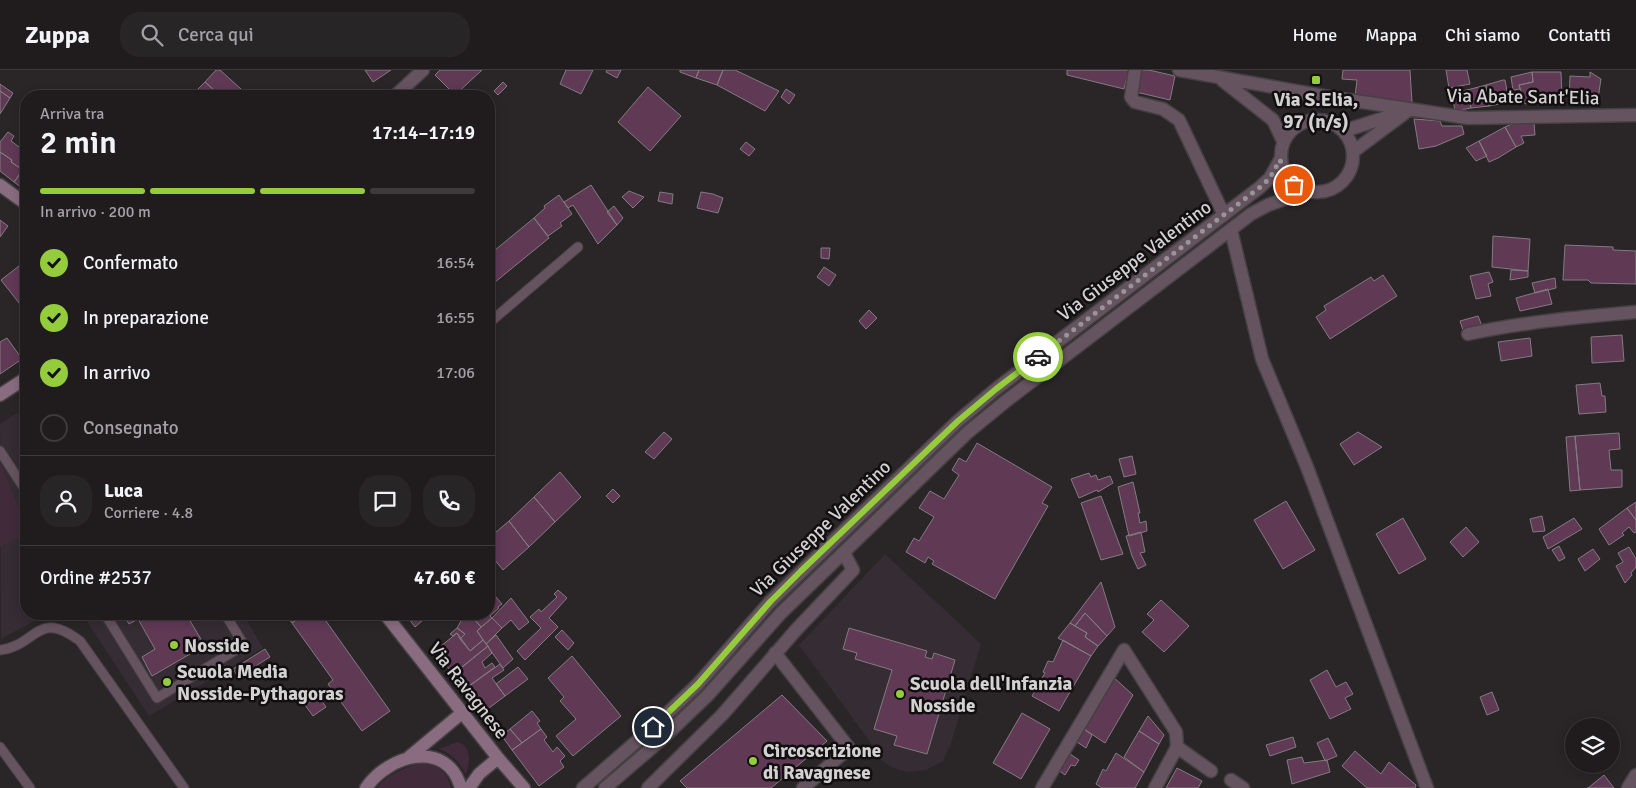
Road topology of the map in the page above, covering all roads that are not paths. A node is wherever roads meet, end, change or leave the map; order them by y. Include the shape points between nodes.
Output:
1 (423, 70) edge
2 (1135, 70) edge
3 (1179, 70) edge
4 (1220, 78) junction
5 (401, 90) edge
6 (1409, 110) junction
7 (1636, 115) edge
8 (1273, 120) junction
9 (1298, 125) junction
10 (1344, 130) junction
11 (1284, 141) junction
12 (1354, 151) junction
13 (1280, 160) junction
14 (0, 185) edge
15 (1307, 192) junction
16 (20, 200) edge
17 (1224, 215) junction
18 (1231, 230) junction
19 (578, 247) dead end
20 (1636, 312) edge
21 (495, 318) edge
22 (1468, 334) dead end
23 (20, 382) edge
24 (0, 395) edge
25 (980, 402) junction
26 (989, 414) junction
27 (0, 451) edge
28 (20, 482) edge
29 (844, 553) junction
30 (109, 620) edge
31 (229, 620) edge
32 (390, 620) edge
33 (0, 650) edge
34 (775, 653) junction
35 (463, 712) junction
36 (0, 747) edge
37 (1177, 747) junction
38 (498, 758) junction
39 (407, 759) junction
40 (603, 771) junction
41 (1211, 771) dead end
42 (1636, 774) edge
43 (1231, 780) dead end
44 (611, 786) edge
45 (30, 788) edge
46 (184, 788) edge
47 (366, 788) edge
48 (461, 788) edge
49 (469, 788) edge
50 (524, 788) edge
51 (583, 788) edge
52 (648, 788) edge
53 (803, 788) edge
54 (1042, 788) edge
55 (1155, 788) edge
56 (1243, 788) edge
57 (1427, 788) edge
58 (1628, 788) edge

1 - 5 street
2 - 17 street via 1131,97 1135,102 1164,109 1178,120
3 - 4 street, Via Abate Sant'Elia
4 - 6 street, Via Abate Sant'Elia
4 - 8 street, Via Abate Sant'Elia
6 - 7 street, Via Abate Sant'Elia via 1468,118
6 - 10 street, Via Abate Sant'Elia
6 - 12 street
8 - 9 street, Via Abate Sant'Elia
8 - 11 street, Via Abate Sant'Elia
9 - 10 street via 1322,120
9 - 11 street
10 - 12 street
11 - 13 street
12 - 15 street via 1353,166 1346,179 1321,193
13 - 15 street via 1294,185
13 - 17 street, Via Giuseppe Valentino via 1270,178
14 - 16 main road
15 - 18 street, Via Giuseppe Valentino via 1268,205
17 - 25 street, Via Giuseppe Valentino
18 - 26 street, Via Giuseppe Valentino
18 - 57 street via 1262,359 1314,486
19 - 21 lane
20 - 22 street via 1561,318
23 - 24 main road
25 - 26 street
25 - 40 street, Via Giuseppe Valentino via 770,602 698,684
26 - 29 street, Via Giuseppe Valentino
27 - 28 lane
29 - 34 street via 853,570
29 - 44 street, Via Giuseppe Valentino via 781,613 708,695
30 - 31 lane via 157,698 244,645
32 - 35 main road, Via Ravagnese
33 - 46 lane via 47,628 63,629 80,641
34 - 52 street via 723,714
34 - 53 street via 850,748
35 - 38 main road, Via Ravagnese
35 - 39 main road
36 - 45 lane
37 - 41 street
37 - 54 street via 1176,732 1124,650
37 - 55 street
38 - 49 main road via 479,774
38 - 50 main road, Via Ravagnese
39 - 47 main road via 384,769
39 - 48 main road via 428,756 446,764
40 - 44 street
40 - 51 street, Via Giuseppe Valentino
42 - 58 street
43 - 56 street

